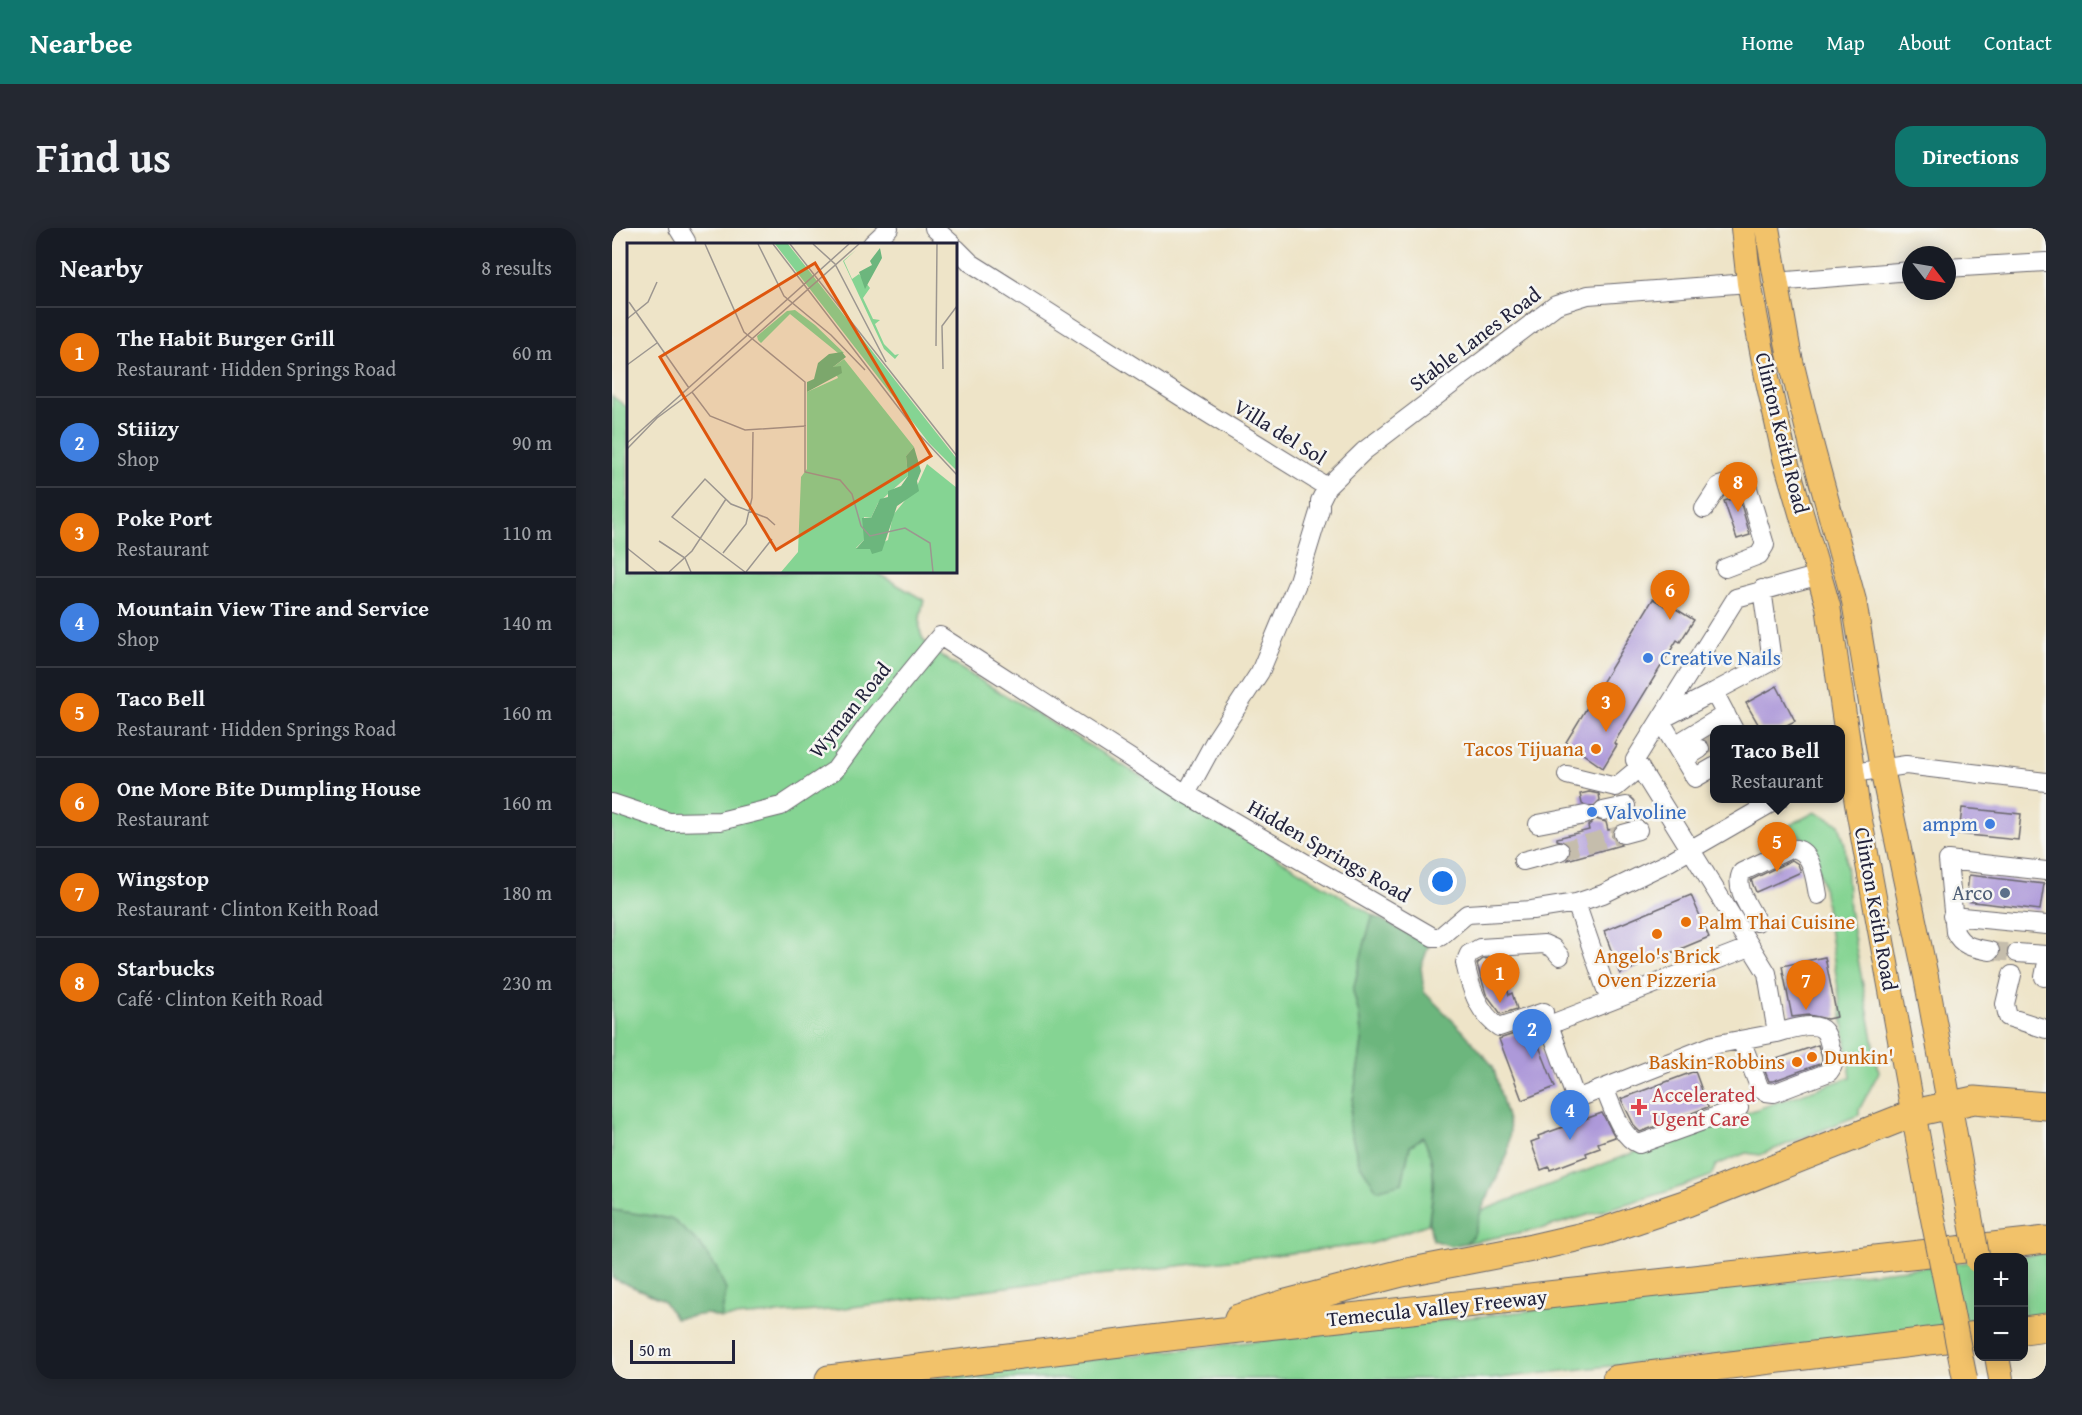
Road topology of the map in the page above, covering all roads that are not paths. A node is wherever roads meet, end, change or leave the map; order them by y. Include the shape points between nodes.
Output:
1 (889, 228) edge
2 (934, 228) edge
3 (1743, 228) edge
4 (1755, 228) edge
5 (1767, 228) edge
6 (873, 243) edge
7 (951, 243) edge
8 (957, 249) edge
9 (2046, 262) edge
10 (1956, 267) edge
11 (1902, 272) edge
12 (1775, 282) junction
13 (1749, 283) junction
14 (1812, 447) junction
15 (1327, 487) junction
16 (1704, 509) dead end
17 (1725, 568) dead end
18 (1820, 575) junction
19 (1762, 589) junction
20 (940, 636) joint
21 (1714, 692) junction
22 (1660, 720) junction
23 (1730, 722) edge
24 (1841, 725) edge
25 (1710, 734) tunnel mouth
26 (1700, 749) tunnel mouth
27 (1679, 752) junction
28 (1640, 767) junction
29 (1710, 769) tunnel mouth
30 (1882, 769) junction
31 (1846, 774) edge
32 (1567, 775) dead end
33 (2046, 782) edge
34 (1186, 794) junction
35 (612, 803) edge
36 (1771, 803) edge
37 (1626, 806) dead end
38 (1538, 824) dead end
39 (1560, 850) tunnel mouth
40 (1690, 850) junction
41 (1523, 861) dead end
42 (2046, 871) edge
43 (1818, 895) dead end
44 (1576, 903) junction
45 (1952, 916) junction
46 (1757, 922) dead end
47 (2046, 925) edge
48 (1750, 947) junction
49 (1990, 951) tunnel mouth
50 (2017, 953) tunnel mouth
51 (2046, 955) edge
52 (1560, 956) dead end
53 (2012, 975) dead end
54 (1610, 1001) junction
55 (1544, 1012) dead end
56 (2046, 1029) edge
57 (1777, 1033) junction
58 (1742, 1040) junction
59 (1604, 1088) junction
60 (1951, 1105) junction
61 (2046, 1106) edge
62 (1739, 1108) dead end
63 (1914, 1113) junction
64 (2046, 1240) edge
65 (1977, 1253) edge
66 (2046, 1327) edge
67 (2028, 1329) edge
68 (1974, 1335) edge
69 (1177, 1336) junction
70 (1998, 1361) edge
71 (829, 1379) edge
72 (1616, 1379) edge
73 (1965, 1379) edge
74 (2001, 1379) edge

1 - 6 street
2 - 7 street
3 - 13 main road, Clinton Keith Road
4 - 12 main road via 1758,259 1763,272
5 - 12 main road, Clinton Keith Road
8 - 15 street, Villa del Sol via 971,263
9 - 10 street
11 - 12 street
12 - 14 main road, Clinton Keith Road
13 - 14 main road via 1761,290 1781,384 1797,433
13 - 15 street, Stable Lanes Road via 1588,295 1556,305 1364,451
13 - 18 main road, Clinton Keith Road via 1785,458
14 - 30 main road, Clinton Keith Road via 1854,601
15 - 34 street, Villa del Sol via 1298,580 1260,672
16 - 17 street via 1719,486 1738,480 1747,485 1765,545 1759,555
18 - 19 street
18 - 24 main road, Clinton Keith Road via 1828,606
19 - 21 street via 1772,661
19 - 22 street via 1736,598
20 - 34 street, Hidden Springs Road
20 - 35 street, Wyman Road via 835,770 781,806 720,821 669,822
21 - 22 street
21 - 23 street
22 - 27 street
22 - 28 street via 1635,760
25 - 27 street
26 - 27 street
27 - 29 street via 1695,778
28 - 32 street via 1616,787
28 - 40 street
30 - 31 street
30 - 33 street via 1910,766
30 - 60 main road, Clinton Keith Road
31 - 63 main road, Clinton Keith Road
34 - 44 street, Hidden Springs Road via 1433,938 1440,937 1467,914
36 - 40 street, Hidden Springs Road
37 - 38 street
39 - 41 street
40 - 44 street, Hidden Springs Road via 1633,881
40 - 48 street
42 - 45 street via 1948,860
43 - 46 street via 1814,873 1804,852 1790,849 1739,876 1740,890
44 - 54 street
45 - 47 street
45 - 49 street via 1954,932 1962,943
48 - 54 street
48 - 57 street via 1767,973
50 - 51 street
52 - 55 street via 1544,944 1480,948 1469,954 1465,963 1480,1006 1499,1027
53 - 56 street via 2005,1004 2008,1017
54 - 59 street via 1549,1025 1576,1099
57 - 58 street
57 - 58 street via 1820,1028 1834,1057 1829,1072 1774,1093 1766,1092 1760,1089
58 - 59 street via 1713,1045
59 - 62 street via 1629,1138 1639,1144
60 - 61 highway via 1974,1100
60 - 63 highway
60 - 65 main road, Clinton Keith Road, bridge
63 - 69 highway via 1687,1203 1601,1232 1402,1273
63 - 73 main road, Clinton Keith Road, bridge
64 - 69 highway, Temecula Valley Freeway
66 - 67 highway
68 - 72 highway
69 - 71 highway, Temecula Valley Freeway
70 - 74 main road

